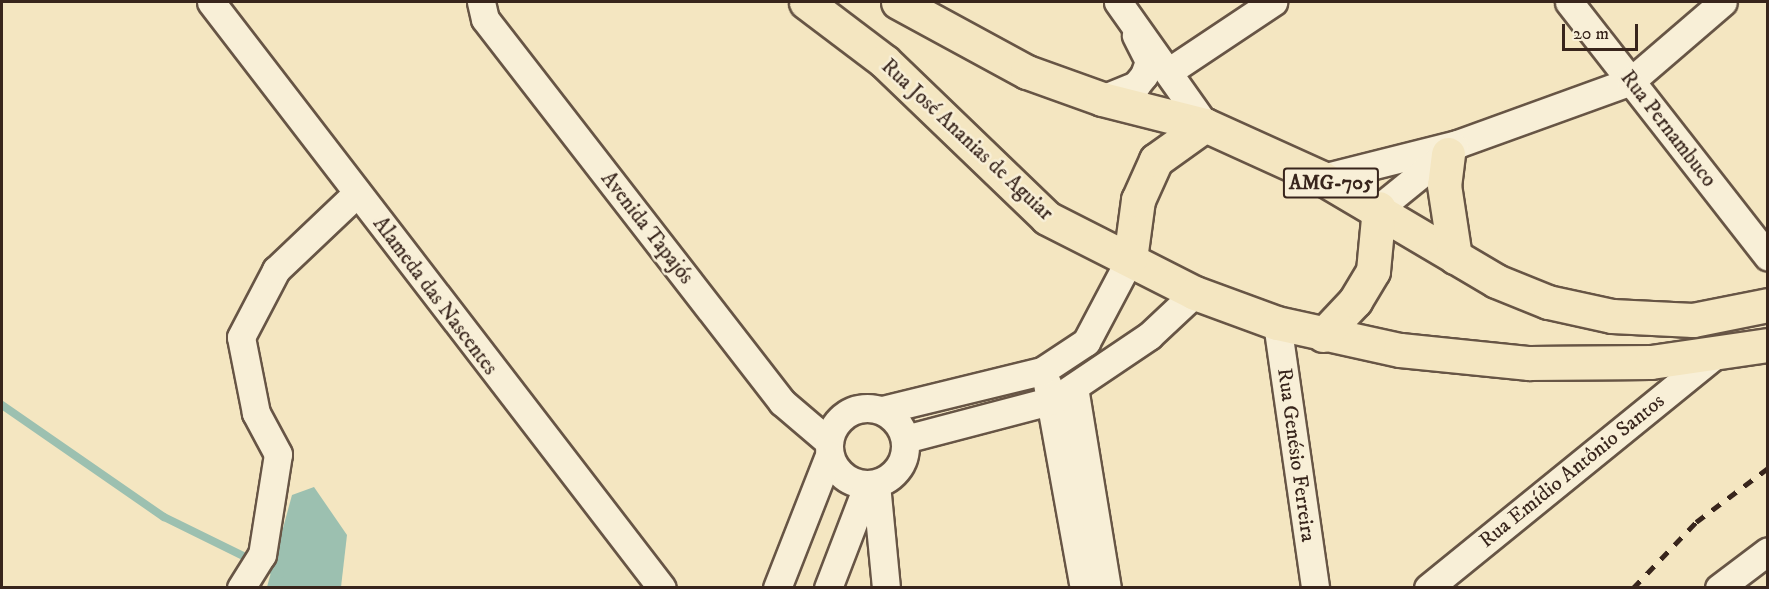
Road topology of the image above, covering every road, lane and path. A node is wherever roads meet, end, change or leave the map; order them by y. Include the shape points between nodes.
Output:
1 (211, 2) edge
2 (481, 2) edge
3 (806, 2) edge
4 (898, 2) edge
5 (1273, 2) edge
6 (1569, 2) edge
7 (1723, 2) edge
8 (1121, 7) edge
9 (1171, 70) junction
10 (1631, 81) junction
11 (1102, 99) junction
12 (1205, 125) junction
13 (1452, 149) junction
14 (1322, 178) junction
15 (357, 193) junction
16 (1378, 208) junction
17 (1455, 257) junction
18 (1767, 257) edge
19 (1130, 259) junction
20 (1195, 292) junction
21 (1767, 305) edge
22 (1277, 323) junction
23 (1323, 335) junction
24 (1767, 345) edge
25 (1715, 355) junction
26 (1042, 371) junction
27 (1064, 393) junction
28 (882, 410) junction
29 (905, 439) junction
30 (829, 448) junction
31 (872, 484) junction
32 (1767, 551) edge
33 (250, 573) edge
34 (662, 588) edge
35 (777, 588) edge
36 (828, 588) edge
37 (886, 588) edge
38 (1084, 588) edge
39 (1107, 588) edge
40 (1315, 588) edge
41 (1428, 588) edge
42 (1719, 588) edge

1 - 15 street, Alameda das Nascentes
2 - 30 street, Avenida Tapajós via 485,19 775,393
3 - 19 main road, Rua José Ananias de Aguiar via 884,61 1047,218
4 - 11 main road, AMG-705 via 1027,72
5 - 9 street
6 - 10 street, Rua Pernambuco
7 - 10 street
8 - 9 street
8 - 11 street via 1149,61 1136,85
9 - 12 street
10 - 13 street
10 - 18 street, Rua Pernambuco
11 - 12 main road, AMG-705
12 - 14 main road, AMG-705
12 - 19 main road via 1156,160 1138,200
13 - 14 street
13 - 16 street
13 - 17 main road via 1444,185
14 - 16 main road, AMG-705
15 - 33 street via 276,270 241,337 256,412 278,453
15 - 34 street, Alameda das Nascentes
16 - 17 main road, AMG-705
16 - 23 main road via 1373,271 1355,301
17 - 21 main road, AMG-705 via 1548,302 1612,316 1693,320
19 - 20 main road, Rua José Ananias de Aguiar
19 - 26 street via 1086,342
20 - 22 main road, Rua José Ananias de Aguiar
20 - 27 street via 1149,336
22 - 23 main road, Rua José Ananias de Aguiar
22 - 40 street, Rua Genésio Ferreira
23 - 25 main road, Rua José Ananias de Aguiar via 1400,350 1530,363 1651,362
24 - 25 main road, Rua José Ananias de Aguiar
25 - 41 street, Rua Emídio Antônio Santos
26 - 27 street
26 - 28 street
27 - 29 street
27 - 38 street
27 - 39 street
28 - 29 street via 901,427
28 - 30 street via 848,412
29 - 31 street via 899,467
30 - 31 street via 844,477
30 - 35 street
31 - 36 street
31 - 37 street
32 - 42 street

